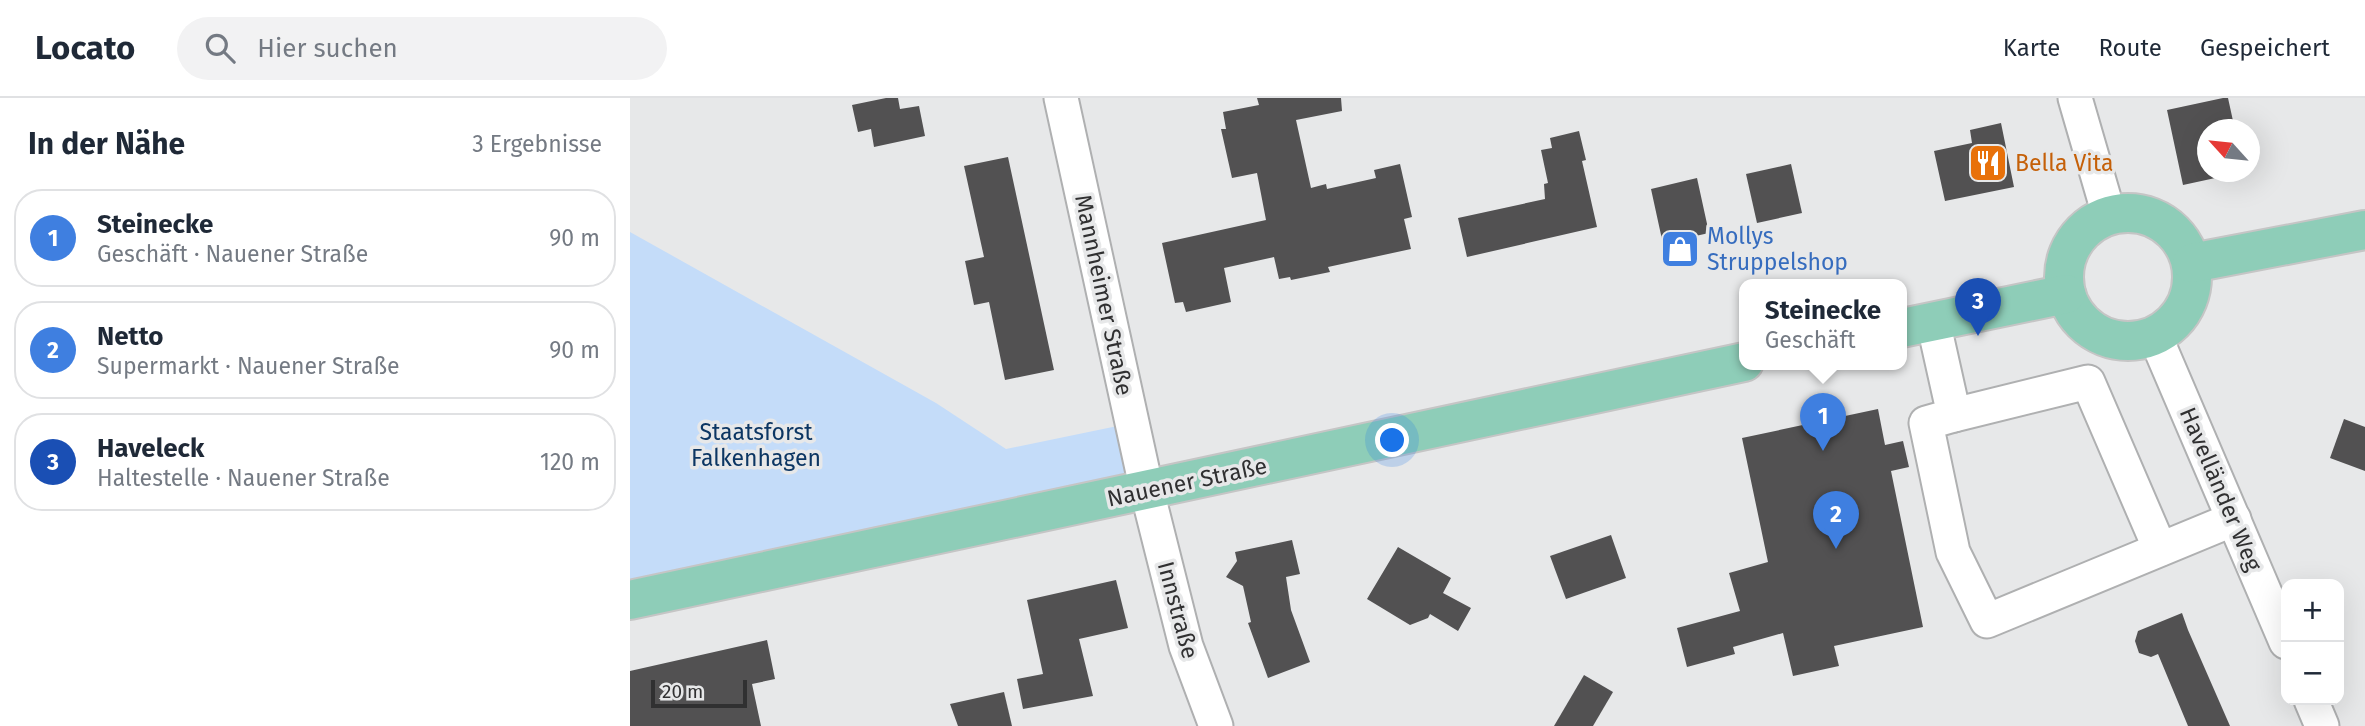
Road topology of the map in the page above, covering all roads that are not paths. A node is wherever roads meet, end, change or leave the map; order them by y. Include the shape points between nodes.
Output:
1 (1060, 98) edge
2 (2075, 98) edge
3 (2109, 215) junction
4 (2365, 230) edge
5 (2192, 262) junction
6 (2066, 294) junction
7 (1917, 325) edge
8 (2155, 336) junction
9 (1739, 363) edge
10 (1954, 415) junction
11 (1147, 491) junction
12 (2234, 519) junction
13 (2160, 549) junction
14 (631, 602) edge
15 (2281, 630) edge
16 (2313, 705) edge
17 (1216, 726) edge
18 (2322, 726) edge

1 - 11 street, Mannheimer Straße
2 - 3 street
3 - 5 main road via 2151,216 2170,227
3 - 6 main road via 2091,223 2077,237 2064,274
4 - 5 main road
5 - 8 main road via 2187,306
6 - 7 main road
6 - 8 main road via 2075,314 2091,330 2133,342
7 - 10 street
8 - 12 street, Havelländer Weg
9 - 11 main road, Nauener Straße
10 - 13 street via 2088,382
10 - 13 street via 1926,422 1953,552 1987,621
11 - 14 main road, Nauener Straße
11 - 17 street, Innstraße via 1185,646
12 - 13 street
12 - 15 street, Havelländer Weg
16 - 18 street

